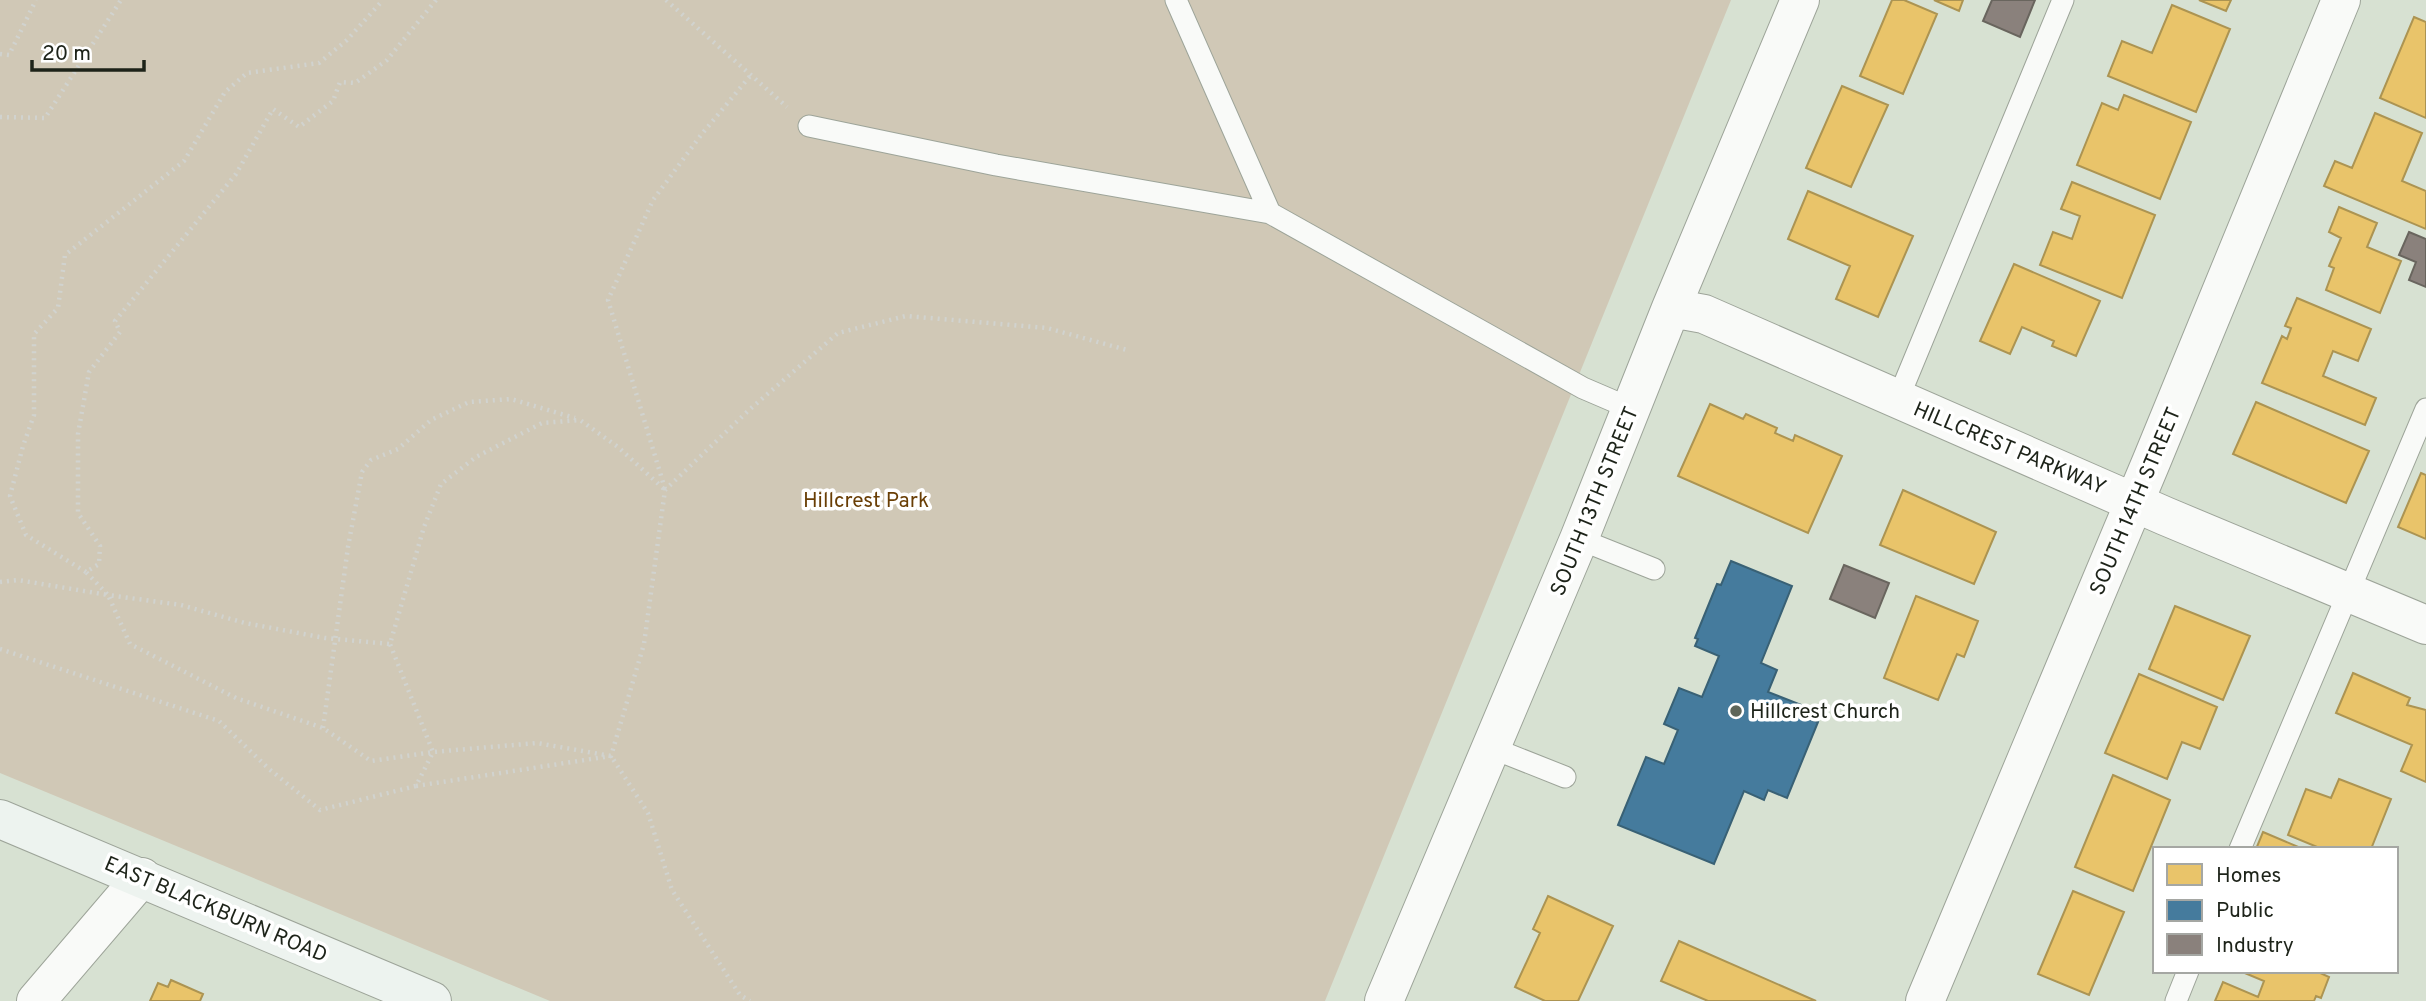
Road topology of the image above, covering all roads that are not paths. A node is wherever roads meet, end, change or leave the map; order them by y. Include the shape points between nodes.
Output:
1 (1176, 0) edge
2 (1800, 0) edge
3 (2063, 0) edge
4 (2341, 0) edge
5 (809, 126) road end
6 (1269, 213) junction
7 (1671, 308) junction
8 (1898, 399) junction
9 (1632, 409) junction
10 (2426, 409) edge
11 (2134, 502) junction
12 (1579, 539) junction
13 (1654, 569) dead end
14 (2347, 593) junction
15 (2426, 625) edge
16 (1492, 748) junction
17 (1565, 777) dead end
18 (0, 819) edge
19 (2241, 847) edge
20 (142, 877) junction
21 (2187, 973) edge
22 (36, 1001) edge
23 (432, 1001) edge
24 (1384, 1001) edge
25 (1925, 1001) edge
26 (2176, 1001) edge

1 - 6 lane
2 - 7 street, SOUTH 13TH STREET
3 - 8 lane
4 - 11 street, SOUTH 14TH STREET
5 - 6 lane via 996,165
6 - 9 lane via 1583,388
7 - 8 street, HILLCREST PARKWAY via 1704,314
7 - 9 street, SOUTH 13TH STREET
8 - 11 street, HILLCREST PARKWAY
9 - 12 street, SOUTH 13TH STREET
10 - 14 lane
11 - 14 street, HILLCREST PARKWAY
11 - 25 street, SOUTH 14TH STREET
12 - 13 lane
12 - 16 street, SOUTH 13TH STREET
14 - 15 street, HILLCREST PARKWAY
14 - 19 lane
16 - 17 lane
16 - 24 street, SOUTH 13TH STREET
18 - 20 street, EAST BLACKBURN ROAD
20 - 22 street
20 - 23 street, EAST BLACKBURN ROAD
21 - 26 lane

